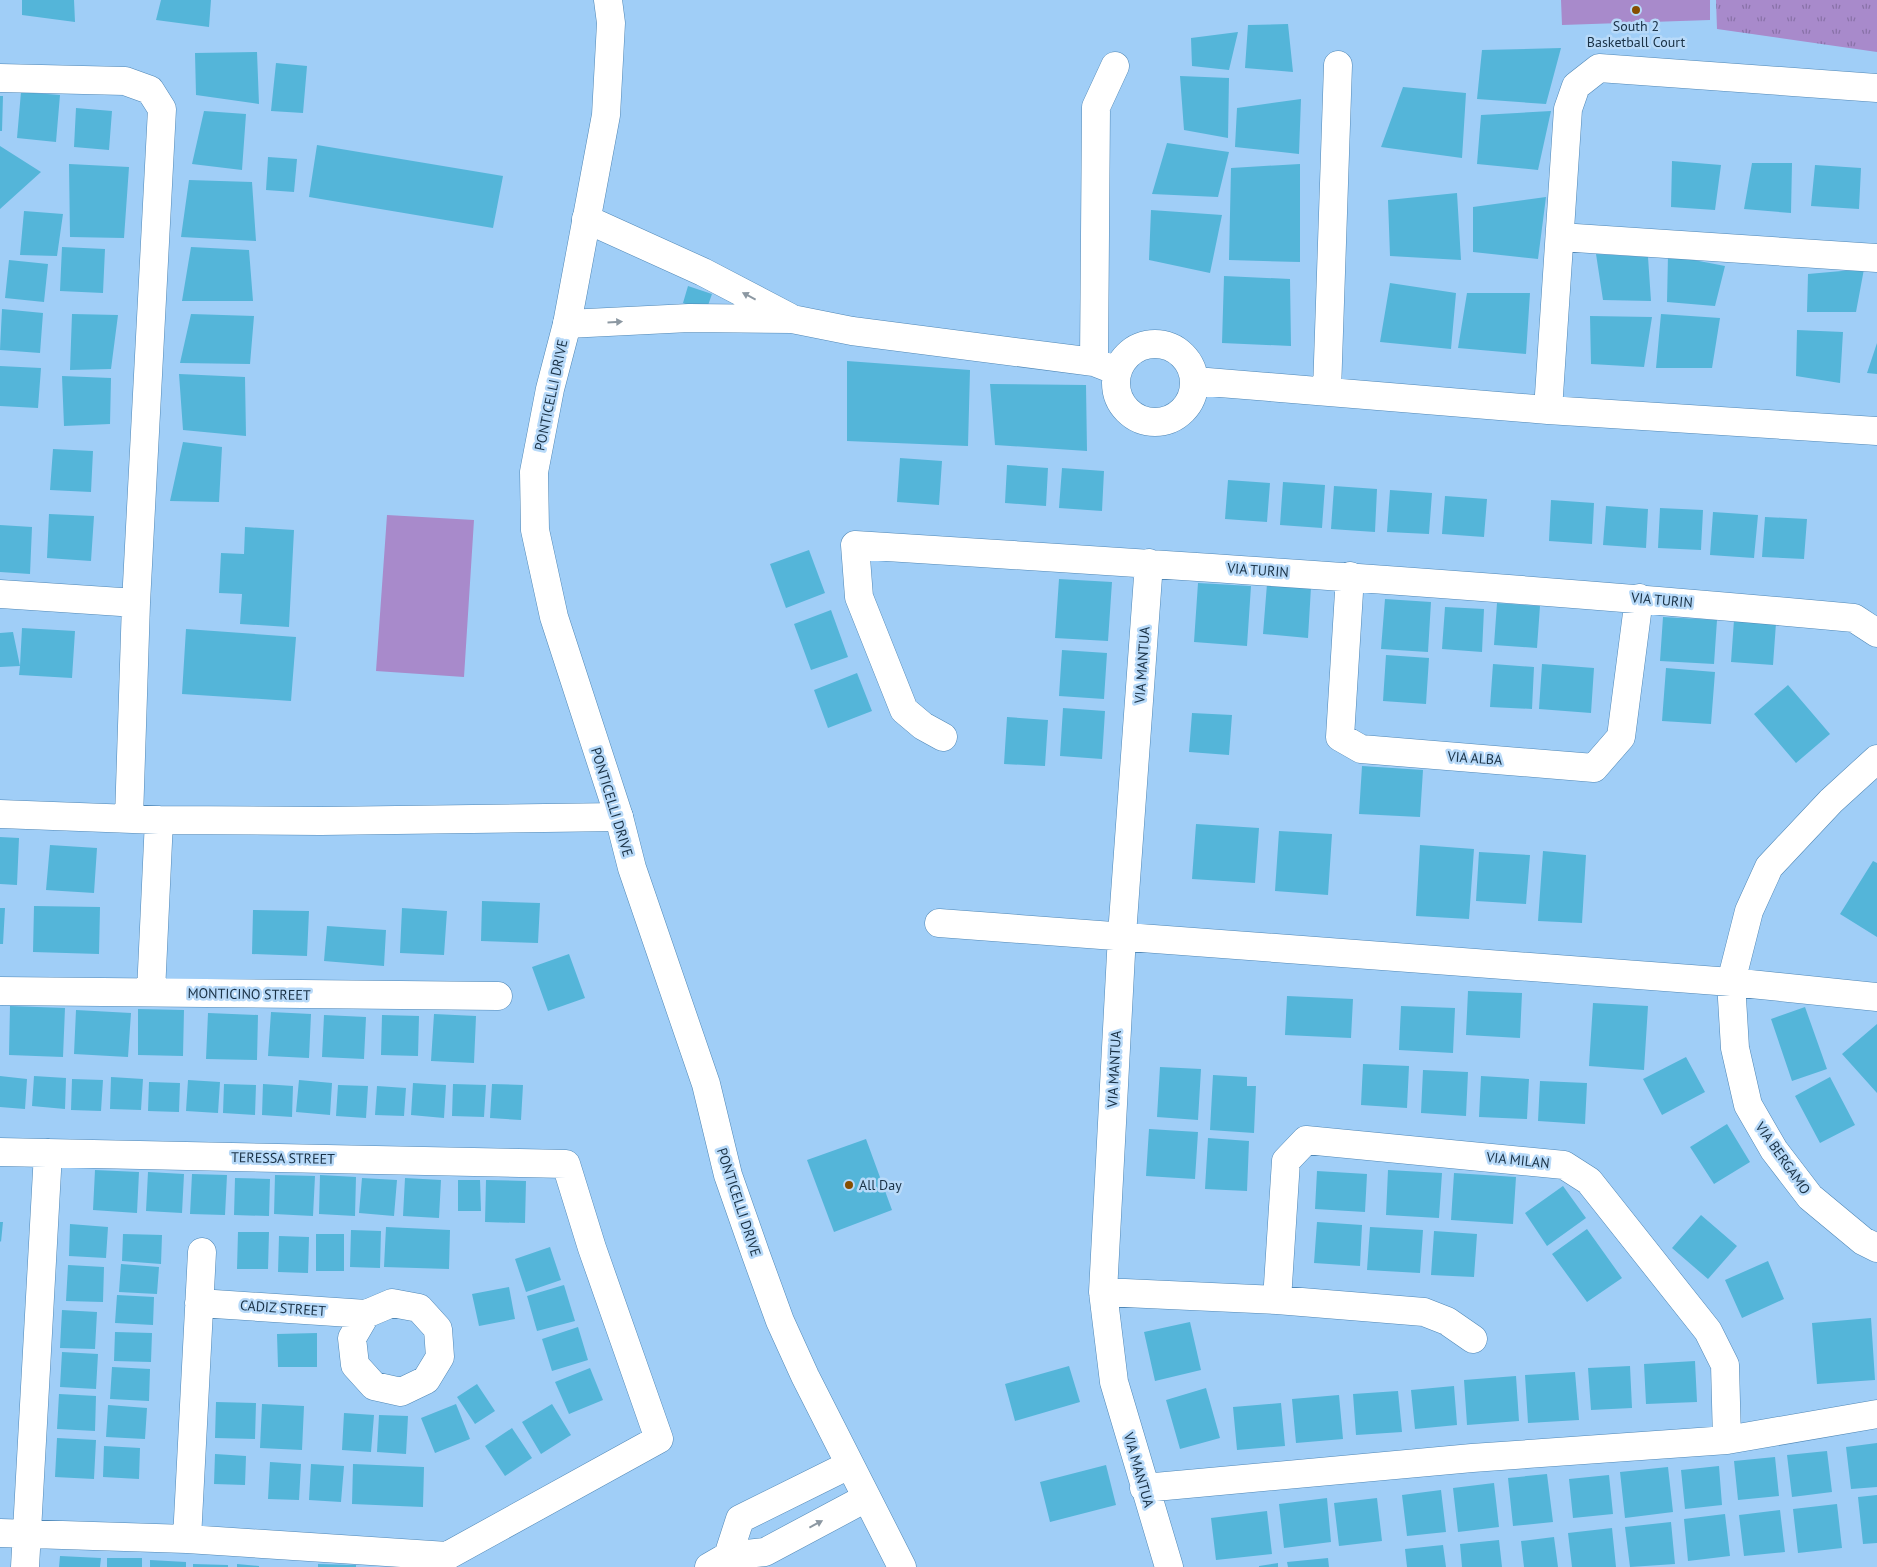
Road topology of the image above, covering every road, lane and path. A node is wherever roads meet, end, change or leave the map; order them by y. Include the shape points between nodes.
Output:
1 (608, 0) edge
2 (1338, 65) dead end
3 (1114, 66) dead end
4 (0, 78) edge
5 (1877, 88) edge
6 (586, 219) junction
7 (1560, 237) junction
8 (1877, 258) edge
9 (792, 319) junction
10 (567, 324) junction
11 (1106, 366) junction
12 (1195, 381) junction
13 (1327, 391) junction
14 (1548, 410) junction
15 (1877, 431) edge
16 (1149, 564) junction
17 (1350, 576) junction
18 (0, 594) edge
19 (1638, 598) junction
20 (136, 603) junction
21 (1877, 633) edge
22 (943, 737) dead end
23 (1877, 760) edge
24 (0, 814) edge
25 (618, 817) junction
26 (129, 818) junction
27 (159, 820) junction
28 (939, 923) dead end
29 (1122, 935) junction
30 (1731, 982) junction
31 (0, 991) edge
32 (152, 992) junction
33 (498, 996) dead end
34 (1877, 997) edge
35 (0, 1152) edge
36 (48, 1153) junction
37 (1877, 1248) edge
38 (202, 1252) dead end
39 (1103, 1292) junction
40 (1277, 1300) junction
41 (199, 1303) junction
42 (366, 1314) dead end
43 (1473, 1340) dead end
44 (1877, 1414) edge
45 (1727, 1440) junction
46 (849, 1465) junction
47 (1144, 1488) junction
48 (866, 1498) junction
49 (0, 1532) edge
50 (27, 1534) junction
51 (187, 1539) junction
52 (718, 1561) edge
53 (26, 1567) edge
54 (902, 1567) edge
55 (1169, 1567) edge

1 - 6 street, PONTICELLI DRIVE via 611,23 606,115
2 - 13 street
3 - 11 street via 1096,107
4 - 20 street via 124,81 150,90 162,108
5 - 7 street via 1598,68 1576,86 1568,108
9 -> 6 street via 703,272
6 - 10 street, PONTICELLI DRIVE
7 - 8 street
7 - 14 street
10 -> 9 street via 689,318
9 - 11 street via 852,331
10 - 25 street, PONTICELLI DRIVE via 534,472 535,530 554,617
11 - 12 street via 1142,346 1161,344 1178,350 1190,364
11 - 12 street via 1122,404 1134,416 1150,422 1167,421 1182,412 1192,398
12 - 13 street
13 - 14 street
14 - 15 street
16 - 17 street, VIA TURIN
16 - 22 street, VIA TURIN via 855,545 859,597 904,710
16 - 29 street, VIA MANTUA
17 - 19 street, VIA TURIN
17 - 19 street, VIA ALBA via 1340,737 1361,750 1594,768 1621,737
18 - 20 street
19 - 21 street, VIA TURIN via 1854,618
20 - 26 street
23 - 30 street, VIA BERGAMO via 1830,801 1769,867 1749,911
24 - 26 street
25 - 27 street via 346,822
25 - 46 street, PONTICELLI DRIVE via 632,868 706,1084 728,1175 756,1254 791,1344
26 - 27 street
27 - 32 street
28 - 29 street
29 - 30 street
29 - 39 street, VIA MANTUA
30 - 34 street
30 - 37 street, VIA BERGAMO via 1735,1048 1748,1105 1774,1150 1810,1197 1863,1241
31 - 32 street, MONTICINO STREET
32 - 33 street, MONTICINO STREET
35 - 36 street, TERESSA STREET
36 - 50 street
36 - 51 street, TERESSA STREET via 566,1164 592,1248 660,1439 447,1556
38 - 41 street
39 - 40 street
39 - 47 street, VIA MANTUA via 1114,1382
40 - 43 street via 1424,1312 1447,1321
40 - 45 street, VIA MILAN via 1286,1161 1306,1140 1564,1164 1589,1181 1708,1331 1725,1365
41 - 42 street, CADIZ STREET
41 - 51 street
44 - 45 street
45 - 47 street via 1472,1458
46 - 48 street, PONTICELLI DRIVE
46 - 52 street via 740,1518
47 - 55 street, VIA MANTUA
52 -> 48 street via 764,1552
48 - 54 street, PONTICELLI DRIVE
49 - 50 street
50 - 51 street
50 - 53 street

